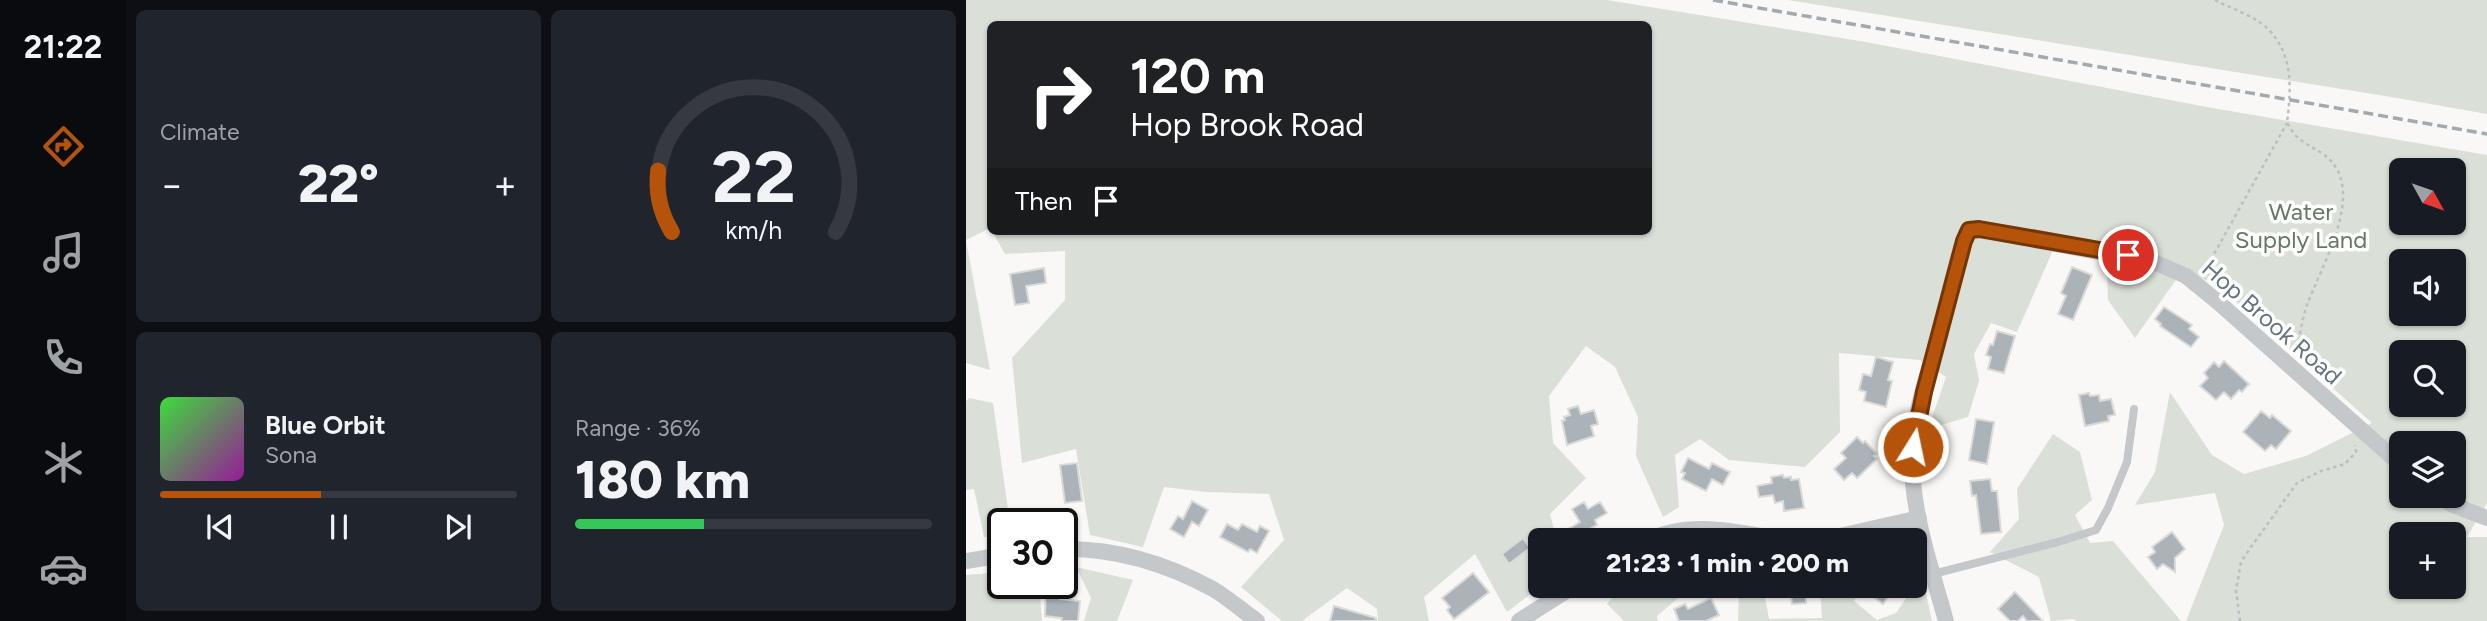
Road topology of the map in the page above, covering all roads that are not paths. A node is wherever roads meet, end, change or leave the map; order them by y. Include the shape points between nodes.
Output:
1 (2133, 409) dead end
2 (2389, 454) edge
3 (2462, 508) edge
4 (2487, 517) edge
5 (1919, 518) junction
6 (1875, 528) edge
7 (1078, 549) edge
8 (987, 558) edge
9 (966, 561) edge
10 (1933, 574) junction
11 (1555, 598) edge
12 (1257, 621) edge
13 (1519, 621) edge
14 (1946, 621) edge

1 - 10 lane via 2127,462 2096,530
2 - 5 street, Hop Brook Road via 2197,284 2166,267 2135,257 1969,230 1917,424 1912,462
3 - 4 street
5 - 6 street
5 - 10 street
7 - 12 street via 1153,562 1214,590
8 - 9 street
10 - 14 street
11 - 13 street

